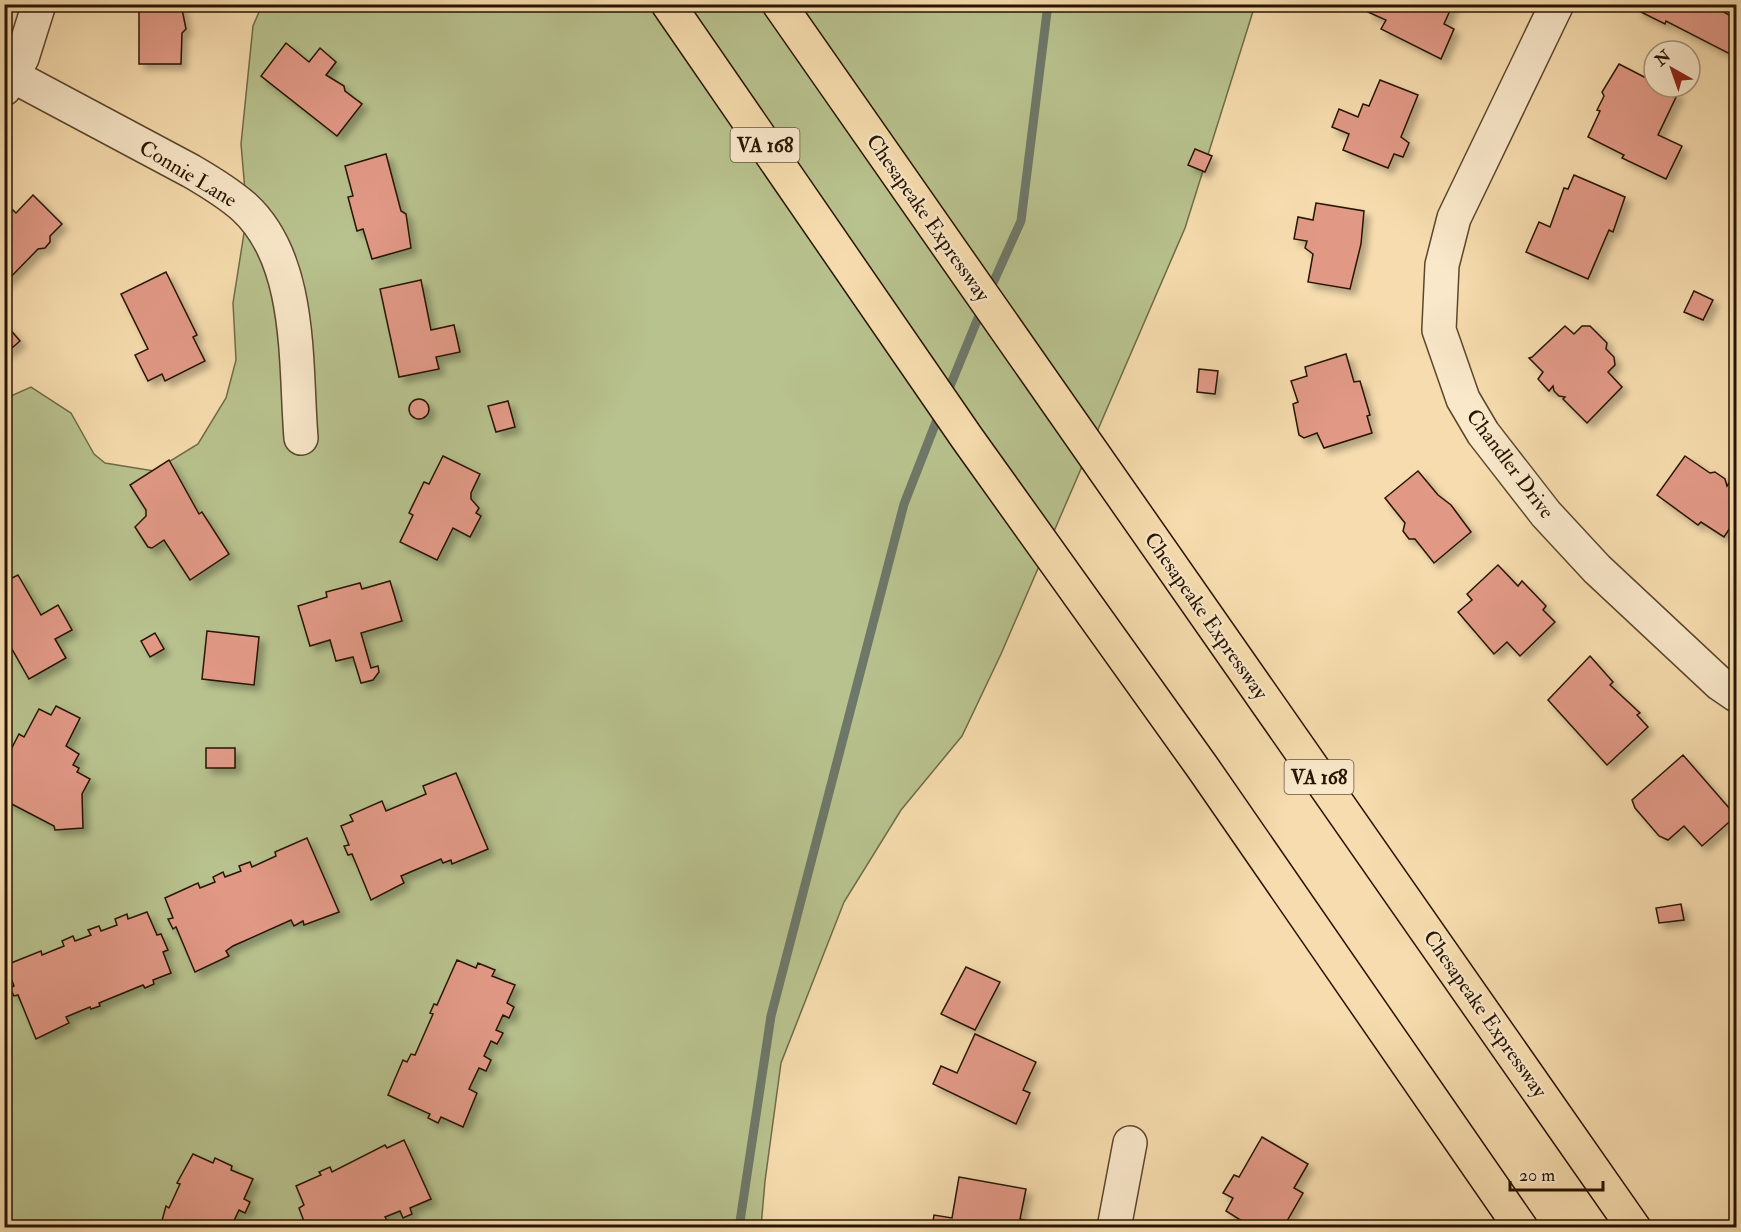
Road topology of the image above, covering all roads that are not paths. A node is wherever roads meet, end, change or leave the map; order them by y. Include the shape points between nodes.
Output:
1 (39, 4) edge
2 (668, 4) edge
3 (779, 4) edge
4 (1557, 4) edge
5 (9, 83) edge
6 (301, 438) dead end
7 (1737, 695) edge
8 (1130, 1143) dead end
9 (1114, 1227) edge
10 (1521, 1227) edge
11 (1634, 1227) edge

1 - 5 street via 22,58
2 - 10 highway, VA 168 via 967,438 1203,768
3 - 11 highway, Chesapeake Expressway / VA 168
4 - 7 street, Chandler Drive via 1454,218 1442,266 1439,330 1463,399 1483,433 1546,514 1597,569 1720,684
5 - 6 street, Connie Lane via 191,171 219,187 252,216 280,261 290,297
8 - 9 street

